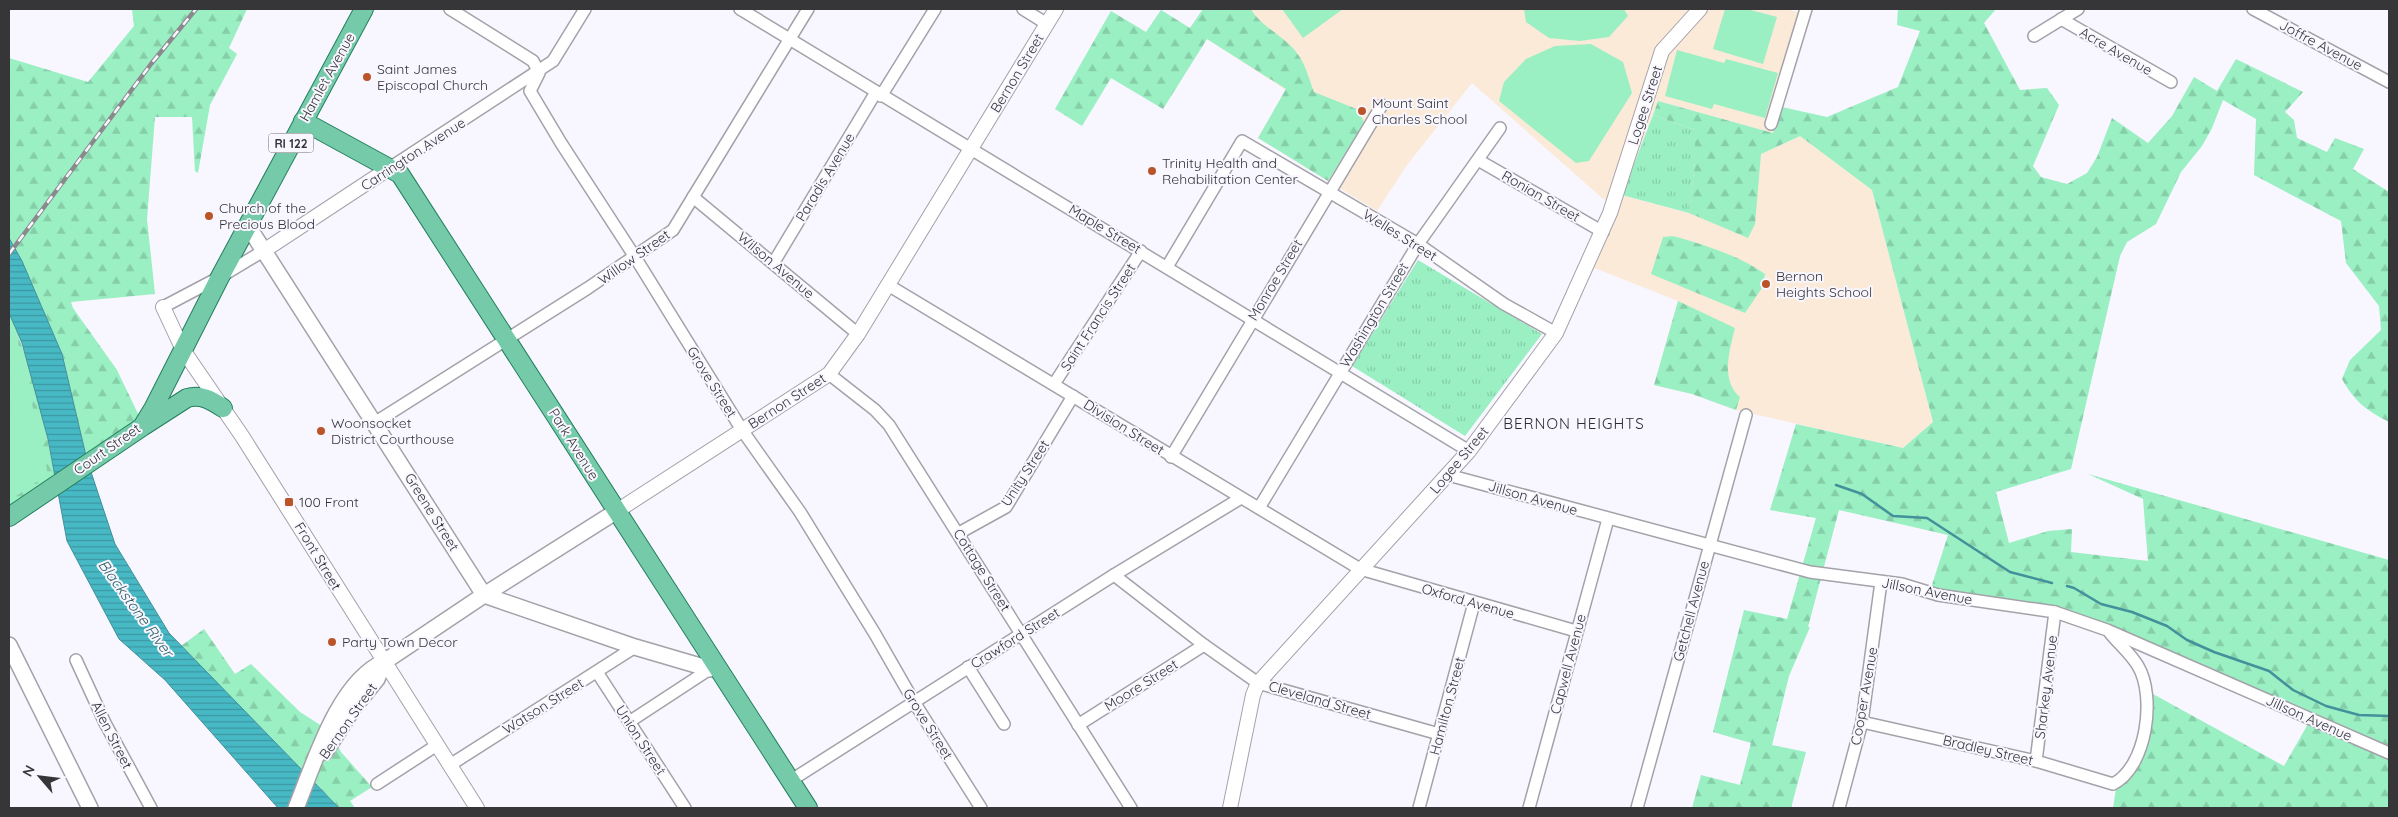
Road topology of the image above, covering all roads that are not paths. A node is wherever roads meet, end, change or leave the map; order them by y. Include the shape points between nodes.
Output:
1 (364, 9) edge
2 (450, 9) edge
3 (585, 9) edge
4 (740, 9) edge
5 (808, 9) edge
6 (935, 9) edge
7 (1023, 9) edge
8 (1056, 9) edge
9 (1700, 9) edge
10 (1806, 9) edge
11 (2078, 9) edge
12 (2253, 9) edge
13 (2061, 19) junction
14 (1047, 24) junction
15 (2034, 36) dead end
16 (790, 39) junction
17 (539, 72) junction
18 (2172, 82) dead end
19 (2389, 82) edge
20 (878, 94) junction
21 (1382, 105) dead end
22 (303, 121) junction
23 (1771, 124) dead end
24 (1500, 128) dead end
25 (971, 148) junction
26 (1478, 160) junction
27 (388, 169) junction
28 (1328, 192) junction
29 (693, 196) junction
30 (248, 226) junction
31 (1603, 232) junction
32 (1418, 244) junction
33 (265, 250) junction
34 (1141, 251) junction
35 (635, 257) junction
36 (774, 262) junction
37 (1167, 267) junction
38 (220, 277) junction
39 (888, 285) junction
40 (163, 307) joint
41 (1252, 319) junction
42 (1556, 333) junction
43 (858, 334) junction
44 (508, 339) junction
45 (183, 350) junction
46 (1340, 372) junction
47 (829, 374) junction
48 (1054, 384) junction
49 (1073, 396) junction
50 (223, 408) junction
51 (1746, 415) dead end
52 (376, 422) junction
53 (140, 428) junction
54 (742, 430) junction
55 (1469, 451) junction
56 (1171, 457) junction
57 (1448, 475) junction
58 (1241, 498) junction
59 (1259, 508) junction
60 (617, 511) junction
61 (9, 517) edge
62 (1608, 519) junction
63 (959, 532) junction
64 (1709, 545) junction
65 (1360, 569) junction
66 (1114, 575) junction
67 (1881, 582) junction
68 (484, 595) junction
69 (1474, 603) junction
70 (2055, 612) junction
71 (2107, 630) junction
72 (1576, 631) junction
73 (1022, 634) junction
74 (1204, 645) junction
75 (9, 646) edge
76 (635, 647) junction
77 (76, 660) dead end
78 (384, 662) junction
79 (968, 667) junction
80 (712, 668) junction
81 (597, 672) junction
82 (1258, 683) junction
83 (914, 702) junction
84 (629, 722) junction
85 (1862, 722) junction
86 (1004, 724) dead end
87 (1078, 726) junction
88 (1439, 734) junction
89 (437, 745) junction
90 (2389, 753) edge
91 (2036, 761) junction
92 (450, 765) junction
93 (790, 781) junction
94 (377, 784) dead end
95 (90, 808) edge
96 (151, 808) edge
97 (296, 808) edge
98 (477, 808) edge
99 (685, 808) edge
100 (808, 808) edge
101 (981, 808) edge
102 (1131, 808) edge
103 (1230, 808) edge
104 (1418, 808) edge
105 (1528, 808) edge
106 (1638, 808) edge
107 (1839, 808) edge

1 - 22 main road, Hamlet Avenue / RI 122
2 - 17 street via 533,61
3 - 17 street, Carrington Avenue via 553,62
4 - 16 street, Maple Street
5 - 16 street, Willow Street
6 - 20 street, Paradis Avenue
7 - 14 street
8 - 14 street, Bernon Street
9 - 31 street, Logee Street via 1662,51
10 - 23 street
11 - 13 street
12 - 19 street, Joffre Avenue
13 - 15 street
13 - 18 street, Acre Avenue
14 - 25 street, Bernon Street
16 - 20 street, Maple Street
16 - 29 street, Willow Street
17 - 27 street, Carrington Avenue
17 - 35 street, Grove Street via 530,91
20 - 25 street, Maple Street
20 - 36 street, Paradis Avenue
21 - 28 street, Monroe Street
22 - 27 main road, Park Avenue
22 - 30 main road, Hamlet Avenue / RI 122
24 - 26 street, Washington Street
25 - 34 street, Maple Street
25 - 39 street, Bernon Street
26 - 31 street, Ronian Street
26 - 32 street, Washington Street
27 - 33 street, Carrington Avenue
27 - 44 main road, Park Avenue via 400,174
28 - 32 street, Welles Street
28 - 37 street, Welles Street via 1242,141
28 - 41 street, Monroe Street
29 - 35 street, Willow Street via 673,230
29 - 36 street, Wilson Avenue
30 - 33 main road, Greene Street
30 - 38 main road, Hamlet Avenue / RI 122
31 - 42 street, Logee Street
32 - 42 street, Welles Street via 1504,304
32 - 46 street, Washington Street
33 - 38 street, Carrington Avenue
33 - 52 main road, Greene Street
34 - 37 street, Maple Street
34 - 48 street, Saint Francis Street
35 - 44 street, Willow Street
35 - 54 street, Grove Street
36 - 43 street, Wilson Avenue
37 - 41 street, Maple Street
38 - 40 street, Front Street
38 - 45 main road, Court Street / RI 122
39 - 43 street, Bernon Street
39 - 48 street, Division Street
40 - 45 street, Front Street
41 - 46 street, Maple Street
41 - 56 street, Monroe Street
42 - 55 street, Logee Street
43 - 47 street, Bernon Street
44 - 52 street, Willow Street
44 - 60 main road, Park Avenue
45 - 50 street, Front Street
45 - 53 main road, Court Street / RI 122
46 - 55 street, Maple Street
46 - 59 street, Washington Street
47 - 54 street, Bernon Street
47 - 63 street, Cottage Street via 889,425
48 - 49 street, Division Street
49 - 56 street, Division Street
49 - 63 street, Unity Street via 1006,507
50 - 53 main road via 195,396
50 - 78 street, Front Street
51 - 64 street, Getchell Avenue
52 - 68 main road, Greene Street
53 - 61 main road, Court Street / RI 122
54 - 60 street, Bernon Street
54 - 83 street, Grove Street via 800,512
55 - 57 street, Logee Street
56 - 58 street, Division Street
57 - 62 street, Jillson Avenue
57 - 65 street, Logee Street
58 - 59 street, Division Street
58 - 66 street, Crawford Street
59 - 65 street, Division Street
60 - 68 main road, Bernon Street
60 - 80 main road, Park Avenue
62 - 64 street, Jillson Avenue
62 - 72 street, Capwell Avenue
63 - 73 street, Cottage Street
64 - 67 street, Jillson Avenue via 1810,572
64 - 106 street, Getchell Avenue
65 - 69 street, Oxford Avenue
65 - 82 street, Logee Street
66 - 73 street, Crawford Street
66 - 74 street, Cleveland Street
67 - 70 street, Jillson Avenue via 1902,584 1938,595
67 - 85 street, Cooper Avenue
68 - 76 main road
68 - 78 main road, Bernon Street
69 - 72 street, Oxford Avenue
69 - 88 street, Hamilton Street
70 - 71 street, Jillson Avenue
70 - 91 street, Sharkey Avenue
71 - 90 street, Jillson Avenue
71 - 91 street, Bradley Street via 2138,666 2148,696 2142,742 2132,766 2121,780 2113,784
72 - 105 street, Capwell Avenue
73 - 79 street, Crawford Street
73 - 87 street, Cottage Street
74 - 82 street, Cleveland Street
74 - 87 street, Moore Street
75 - 95 main road
76 - 80 main road
76 - 81 street, Watson Street
77 - 96 street, Allen Street via 105,723
78 - 89 street, Front Street
78 - 97 main road, Bernon Street via 377,679 331,734
79 - 83 street, Crawford Street
79 - 86 street
80 - 84 street
80 - 93 main road, Park Avenue
81 - 84 street, Union Street
81 - 92 street, Watson Street
82 - 88 street, Cleveland Street
82 - 103 street, Logee Street
83 - 93 street, Crawford Street
83 - 101 street, Grove Street
84 - 99 street, Union Street
85 - 91 street, Bradley Street
85 - 107 street, Cooper Avenue
87 - 102 street, Cottage Street
88 - 104 street, Hamilton Street
89 - 92 street, Front Street
89 - 94 street
92 - 98 street, Front Street
93 - 100 main road, Park Avenue

